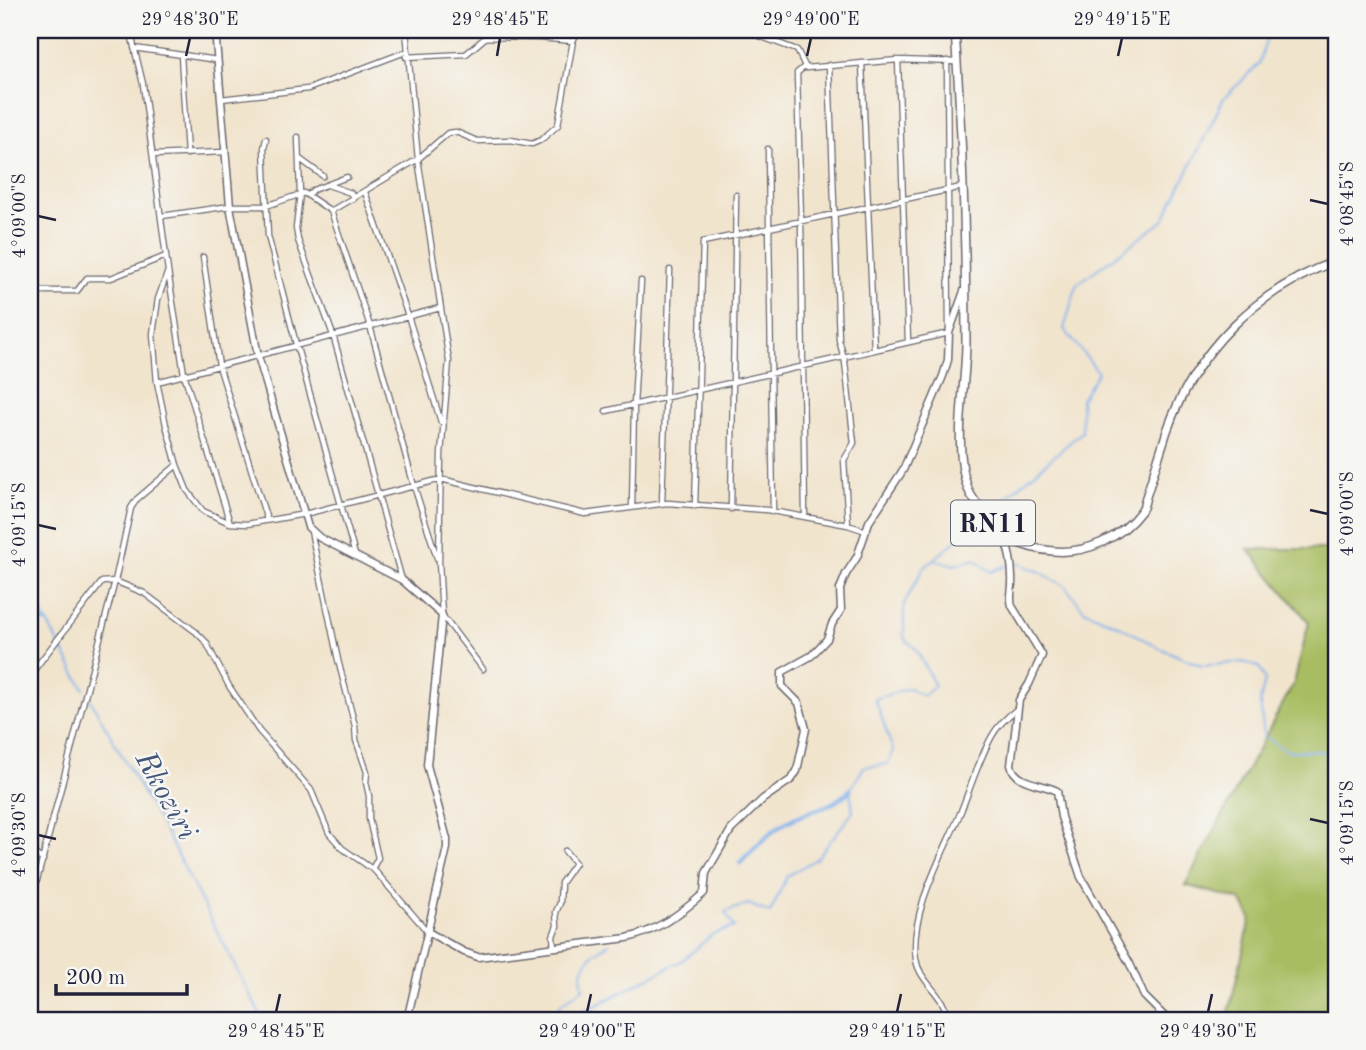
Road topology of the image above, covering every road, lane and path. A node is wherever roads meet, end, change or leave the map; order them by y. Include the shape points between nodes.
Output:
1 (130, 30) edge
2 (215, 30) edge
3 (405, 30) edge
4 (578, 30) edge
5 (743, 30) edge
6 (955, 30) edge
7 (573, 41) junction
8 (134, 48) junction
9 (181, 55) junction
10 (408, 55) junction
11 (217, 60) junction
12 (898, 60) junction
13 (947, 61) junction
14 (957, 62) junction
15 (862, 63) junction
16 (829, 65) junction
17 (804, 67) junction
18 (220, 99) junction
19 (298, 137) dead end
20 (266, 139) dead end
21 (768, 149) dead end
22 (225, 152) junction
23 (187, 154) junction
24 (153, 155) junction
25 (300, 159) junction
26 (418, 159) junction
27 (323, 176) dead end
28 (347, 177) dead end
29 (328, 184) junction
30 (963, 186) junction
31 (948, 190) junction
32 (365, 192) junction
33 (300, 194) junction
34 (309, 194) junction
35 (736, 195) dead end
36 (903, 198) junction
37 (353, 199) junction
38 (230, 206) junction
39 (266, 206) junction
40 (868, 206) junction
41 (331, 211) junction
42 (372, 211) junction
43 (834, 212) junction
44 (366, 214) dead end
45 (162, 216) junction
46 (801, 220) junction
47 (768, 228) junction
48 (736, 234) junction
49 (166, 256) junction
50 (203, 257) dead end
51 (1336, 261) edge
52 (670, 270) dead end
53 (168, 271) junction
54 (640, 281) dead end
55 (965, 288) junction
56 (41, 291) dead end
57 (440, 308) junction
58 (408, 316) junction
59 (370, 326) junction
60 (949, 333) junction
61 (333, 335) junction
62 (908, 342) junction
63 (296, 344) junction
64 (874, 349) junction
65 (258, 356) junction
66 (843, 357) junction
67 (219, 366) junction
68 (802, 366) junction
69 (771, 373) junction
70 (184, 374) junction
71 (157, 382) junction
72 (734, 382) junction
73 (698, 390) junction
74 (666, 397) junction
75 (634, 405) junction
76 (606, 411) dead end
77 (442, 426) junction
78 (177, 465) junction
79 (441, 479) junction
80 (414, 486) junction
81 (378, 495) junction
82 (662, 503) junction
83 (342, 505) junction
84 (695, 506) junction
85 (632, 507) junction
86 (730, 509) junction
87 (773, 511) junction
88 (305, 514) junction
89 (805, 516) junction
90 (267, 520) junction
91 (230, 523) junction
92 (848, 525) junction
93 (310, 530) junction
94 (867, 531) junction
95 (1004, 537) junction
96 (355, 556) junction
97 (439, 562) junction
98 (402, 580) junction
99 (115, 581) junction
100 (442, 615) junction
101 (482, 670) dead end
102 (30, 675) edge
103 (1017, 709) junction
104 (30, 850) edge
105 (565, 851) dead end
106 (43, 860) junction
107 (372, 869) junction
108 (30, 906) edge
109 (428, 932) junction
110 (554, 948) junction
111 (407, 1020) edge
112 (947, 1020) edge
113 (1168, 1020) edge

1 - 8 street
2 - 11 street
3 - 10 street
4 - 7 street
5 - 17 street via 797,50
6 - 14 main road, RN11
7 - 10 street via 486,37 466,54
7 - 26 street via 556,128 532,144 477,141 452,132
8 - 9 street
8 - 24 street
9 - 11 street
9 - 23 street
10 - 18 street via 308,89
10 - 26 street
11 - 18 street
12 - 13 street
12 - 15 street
12 - 36 street
13 - 14 street
13 - 31 street
14 - 30 main road, RN11
15 - 16 street
15 - 40 street
16 - 17 street
16 - 43 street
17 - 46 street via 797,73
18 - 22 street
19 - 25 street
20 - 39 street
21 - 47 street
22 - 23 street
22 - 38 street
23 - 24 street
24 - 45 street
25 - 27 street
25 - 33 street
26 - 32 street
26 - 57 street
28 - 29 street
29 - 34 street
29 - 37 street via 351,193
30 - 31 street
30 - 55 main road, RN11
31 - 36 street
31 - 60 street
32 - 37 street
32 - 42 street
33 - 34 street
33 - 39 street
33 - 61 street via 298,240
34 - 41 street
35 - 48 street
36 - 40 street
36 - 62 street
37 - 41 street
38 - 39 street
38 - 45 street
38 - 65 street
39 - 63 street via 268,236
40 - 43 street
40 - 64 street
41 - 59 street
42 - 44 street
42 - 58 street
43 - 46 street
43 - 66 street
45 - 49 street
46 - 47 street
46 - 68 street
47 - 48 street
47 - 69 street
48 - 72 street
48 - 73 street via 703,242
49 - 53 street
49 - 56 street via 111,278 87,278 77,291
50 - 67 street
51 - 95 main road, RN11 via 1296,279 1256,305 1214,345 1175,408 1145,506 1124,529 1093,546 1067,551 1045,550
52 - 74 street
53 - 70 street
53 - 71 street via 153,334
54 - 75 street
55 - 60 street
55 - 95 main road, RN11 via 967,344 960,449 964,475 976,504
57 - 58 street
57 - 77 street via 449,361
58 - 59 street
58 - 77 street
59 - 61 street
59 - 80 street
60 - 62 street
60 - 94 street via 943,376 903,470
61 - 63 street
61 - 81 street
62 - 64 street
63 - 65 street
63 - 83 street
64 - 66 street
65 - 67 street
65 - 88 street
66 - 68 street
66 - 92 street via 854,443 844,460
67 - 70 street
67 - 90 street
68 - 69 street
68 - 89 street
69 - 72 street
69 - 87 street
70 - 71 street
70 - 91 street
71 - 78 street
72 - 73 street
72 - 86 street
73 - 74 street
73 - 84 street
74 - 75 street
74 - 82 street
75 - 76 street
75 - 85 street
77 - 79 street
78 - 91 street via 198,506
78 - 99 street via 133,503
79 - 80 street
79 - 85 street via 584,514
79 - 97 street
80 - 81 street
80 - 97 street
81 - 83 street
81 - 98 street
82 - 84 street
82 - 85 street
83 - 88 street
83 - 96 street
84 - 86 street
86 - 87 street
87 - 89 street
88 - 90 street
88 - 93 street
89 - 92 street
90 - 91 street
92 - 94 street
93 - 96 street
93 - 107 street via 367,772 369,819 378,858
94 - 110 street via 840,589 841,610 827,639 811,656 782,672 782,686 799,703 806,729 795,776 731,830 706,873 706,890 664,923 627,938
95 - 103 street via 1011,560 1012,606 1042,655
96 - 98 street
97 - 100 street
98 - 100 street
99 - 102 street via 102,582
99 - 106 street
99 - 107 street via 144,593 206,642 259,731 310,790 328,833
100 - 101 street
100 - 109 street via 427,765 447,843
103 - 112 street via 993,733 920,914 915,938 918,967 942,1002
103 - 113 street via 1012,772 1057,791 1081,877 1144,996
104 - 106 street
105 - 110 street via 575,863 561,883
106 - 108 street
107 - 109 street
109 - 110 street via 478,957
109 - 111 street

